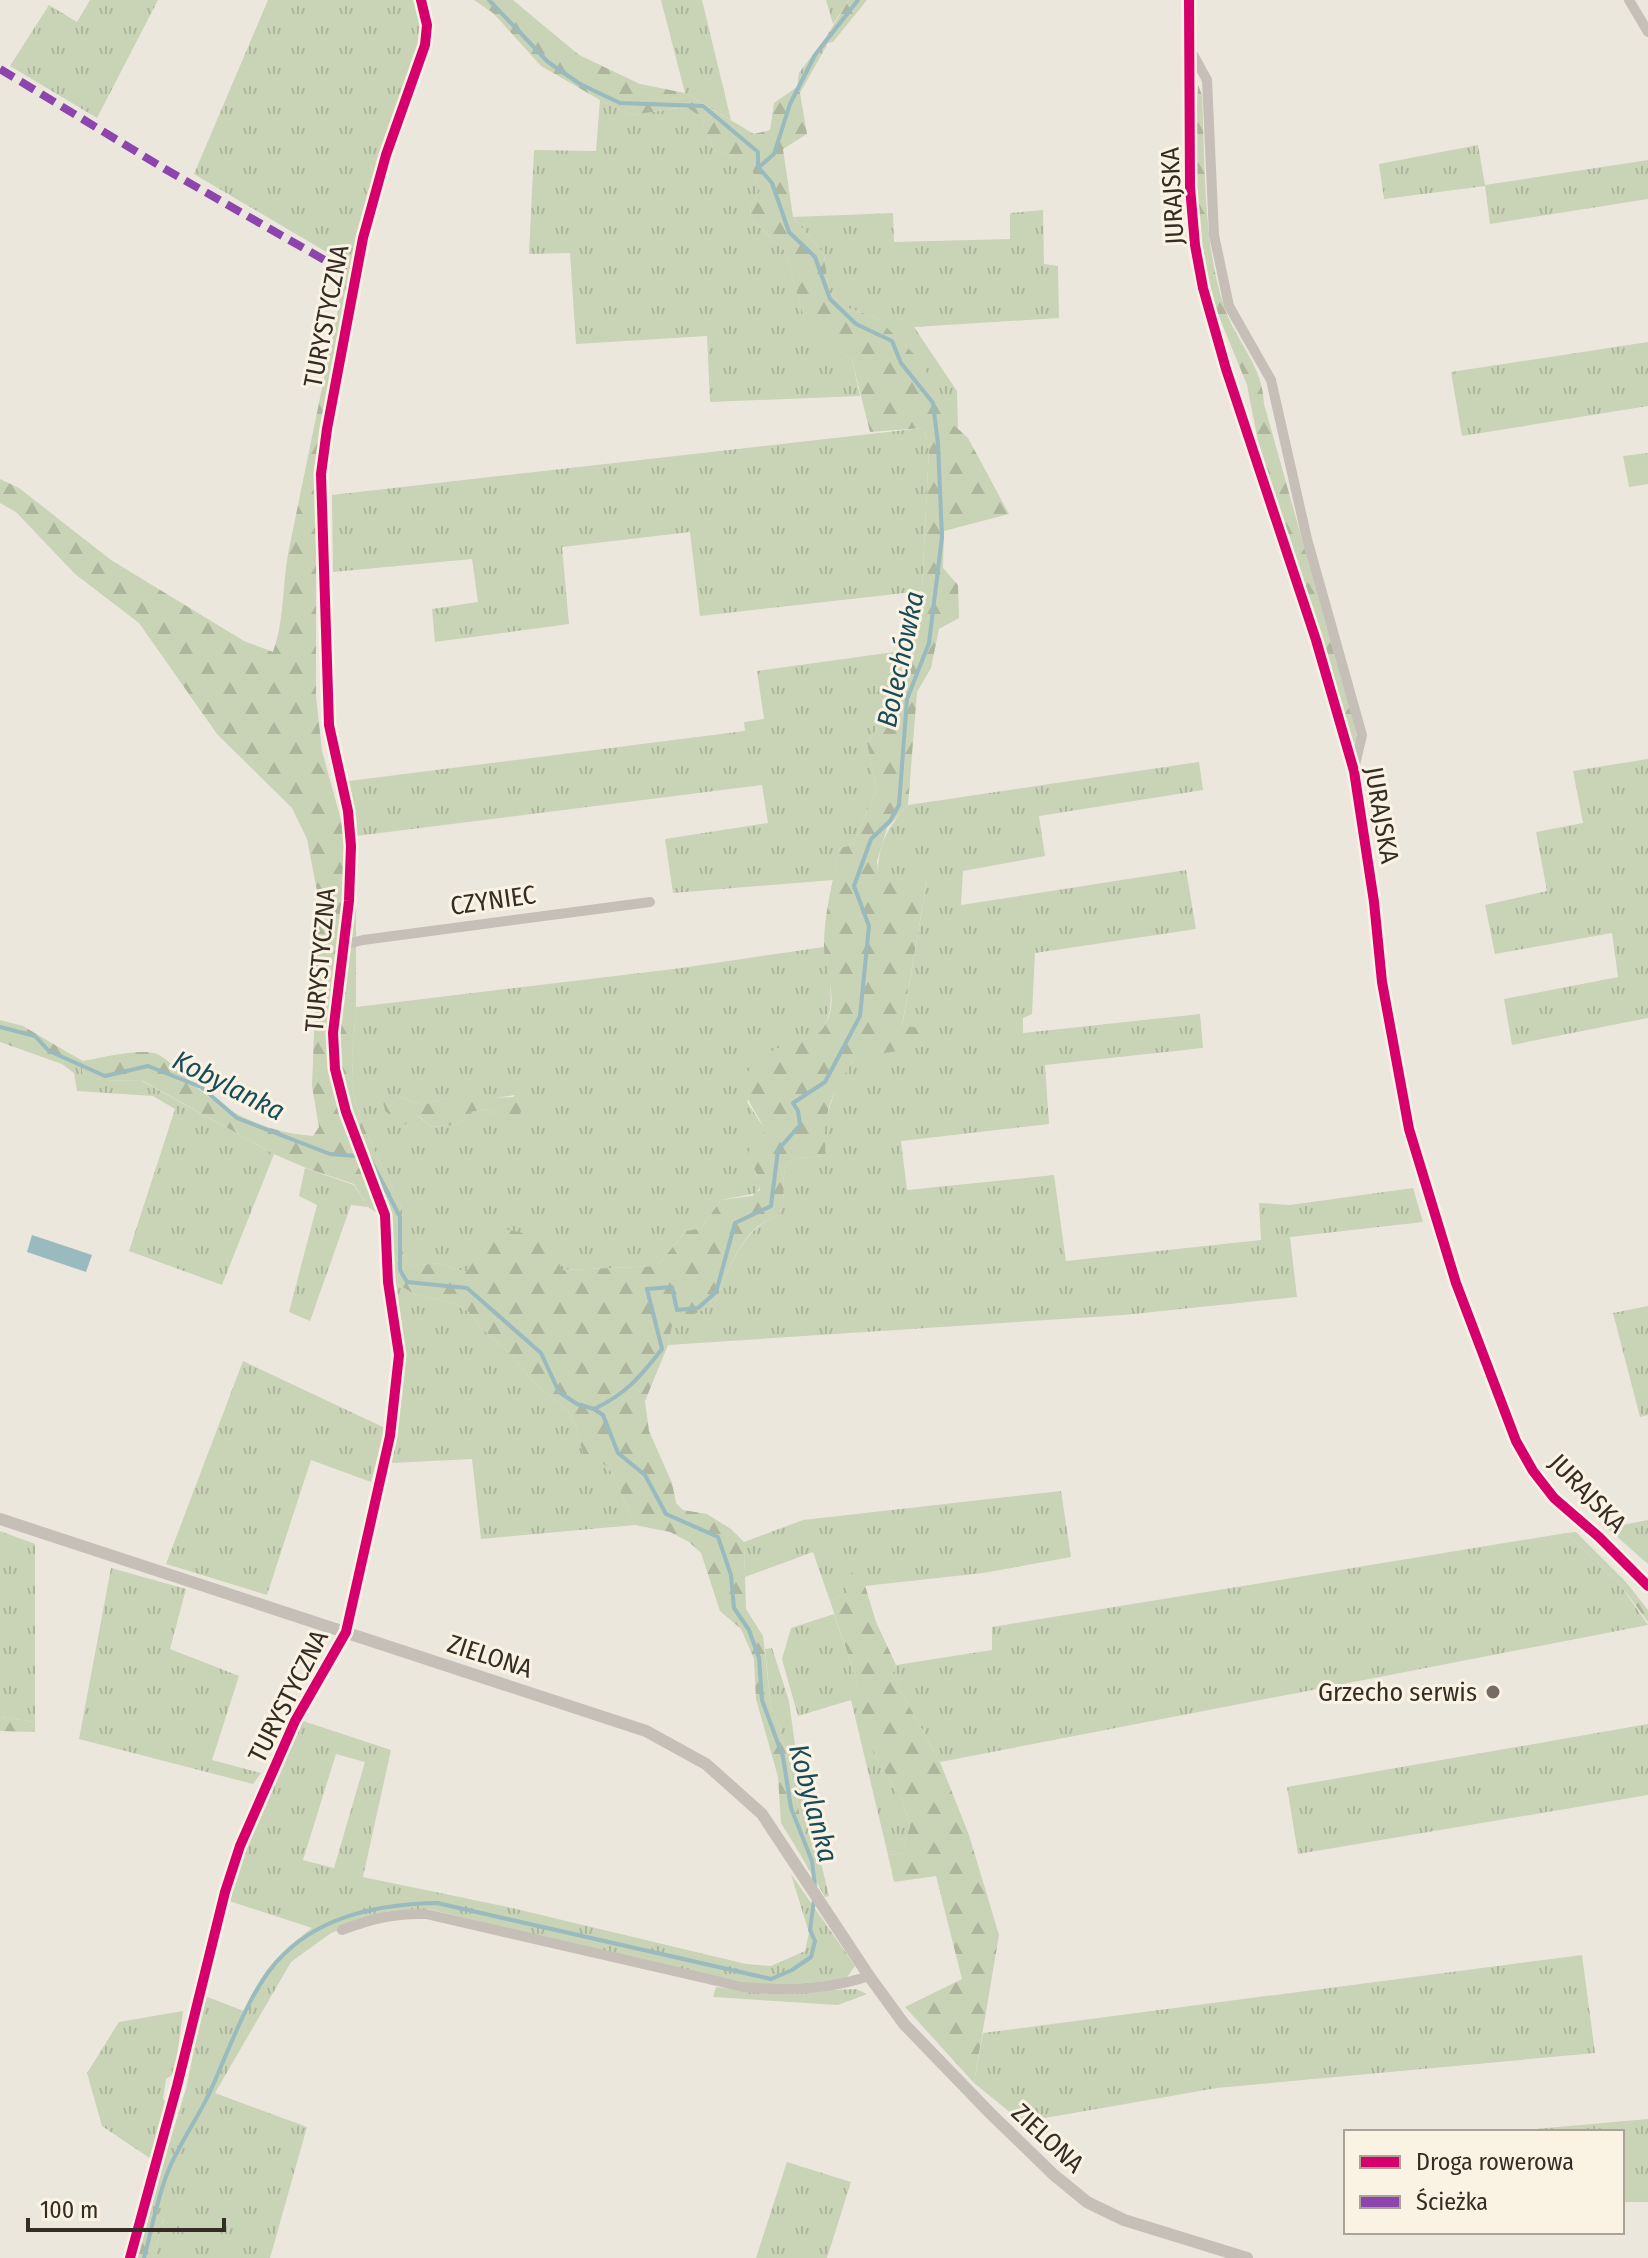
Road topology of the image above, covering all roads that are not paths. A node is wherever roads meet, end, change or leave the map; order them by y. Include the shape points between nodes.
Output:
1 (421, 0) edge
2 (1189, 0) edge
3 (1629, 0) edge
4 (1648, 32) edge
5 (1191, 51) junction
6 (1354, 771) junction
7 (650, 902) dead end
8 (343, 945) junction
9 (0, 1519) edge
10 (1648, 1586) edge
11 (346, 1632) junction
12 (342, 1930) dead end
13 (869, 1976) junction
14 (177, 2086) dead end
15 (1247, 2258) edge

1 - 8 street, TURYSTYCZNA via 425,45 363,238 321,474 329,725 351,846
2 - 5 street, JURAJSKA
3 - 4 street
5 - 6 street, JURAJSKA via 1190,187 1203,288
5 - 6 street, JURAJSKA via 1207,80 1214,235 1229,306 1271,380 1307,539 1362,735
6 - 10 street, JURAJSKA via 1403,1099 1481,1355 1533,1471 1554,1498
7 - 8 street, CZYNIEC
8 - 11 street, TURYSTYCZNA via 333,1033 335,1069 385,1215 399,1355 390,1436
9 - 11 street, ZIELONA
11 - 13 street, ZIELONA via 646,1731 706,1764 762,1814
11 - 14 street, TURYSTYCZNA via 295,1721 240,1846
12 - 13 street via 377,1917 426,1914 743,1987 828,1987
13 - 15 street, ZIELONA via 904,2024 1087,2202 1124,2220

